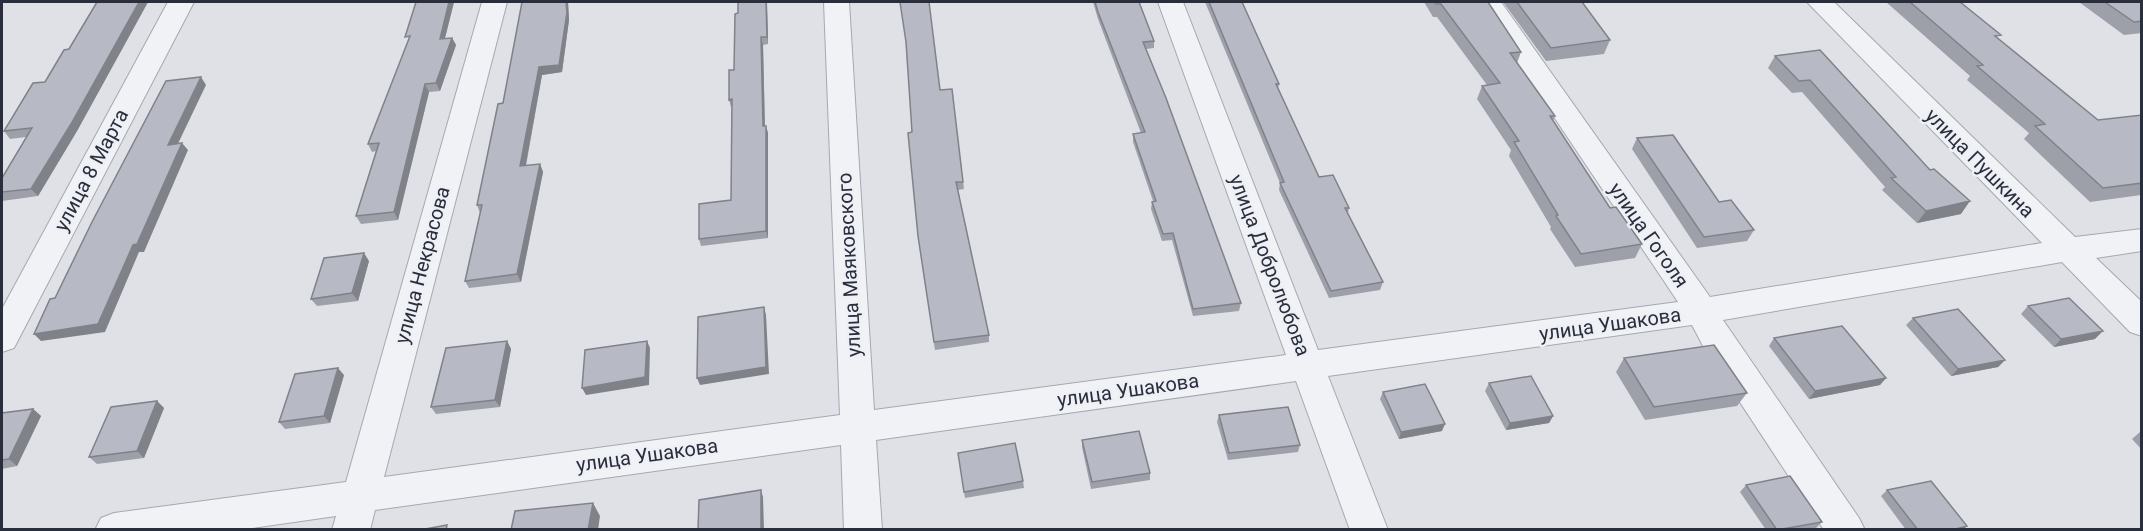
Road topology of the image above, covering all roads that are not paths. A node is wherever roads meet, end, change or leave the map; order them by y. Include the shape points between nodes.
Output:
1 (181, 2) edge
2 (494, 2) edge
3 (836, 2) edge
4 (1170, 2) edge
5 (1489, 2) edge
6 (1820, 2) edge
7 (2142, 240) edge
8 (2067, 250) junction
9 (1702, 311) junction
10 (2142, 324) edge
11 (2, 339) edge
12 (1307, 366) junction
13 (858, 426) junction
14 (360, 494) junction
15 (114, 530) edge
16 (351, 530) edge
17 (863, 530) edge
18 (1369, 530) edge
19 (1846, 530) edge

1 - 11 street, улица 8 Марта
2 - 14 street, улица Некрасова
3 - 13 street, улица Маяковского
4 - 12 street, улица Добролюбова
5 - 9 street, улица Гоголя
6 - 8 street, улица Пушкина
7 - 8 street, улица Ушакова
8 - 9 street, улица Ушакова
8 - 10 street, улица Пушкина
9 - 12 street, улица Ушакова
9 - 19 street, улица Гоголя via 1715,337
12 - 13 street, улица Ушакова
12 - 18 street, улица Добролюбова
13 - 14 street, улица Ушакова
13 - 17 street, улица Маяковского
14 - 15 street, улица Ушакова
14 - 16 street, улица Некрасова

